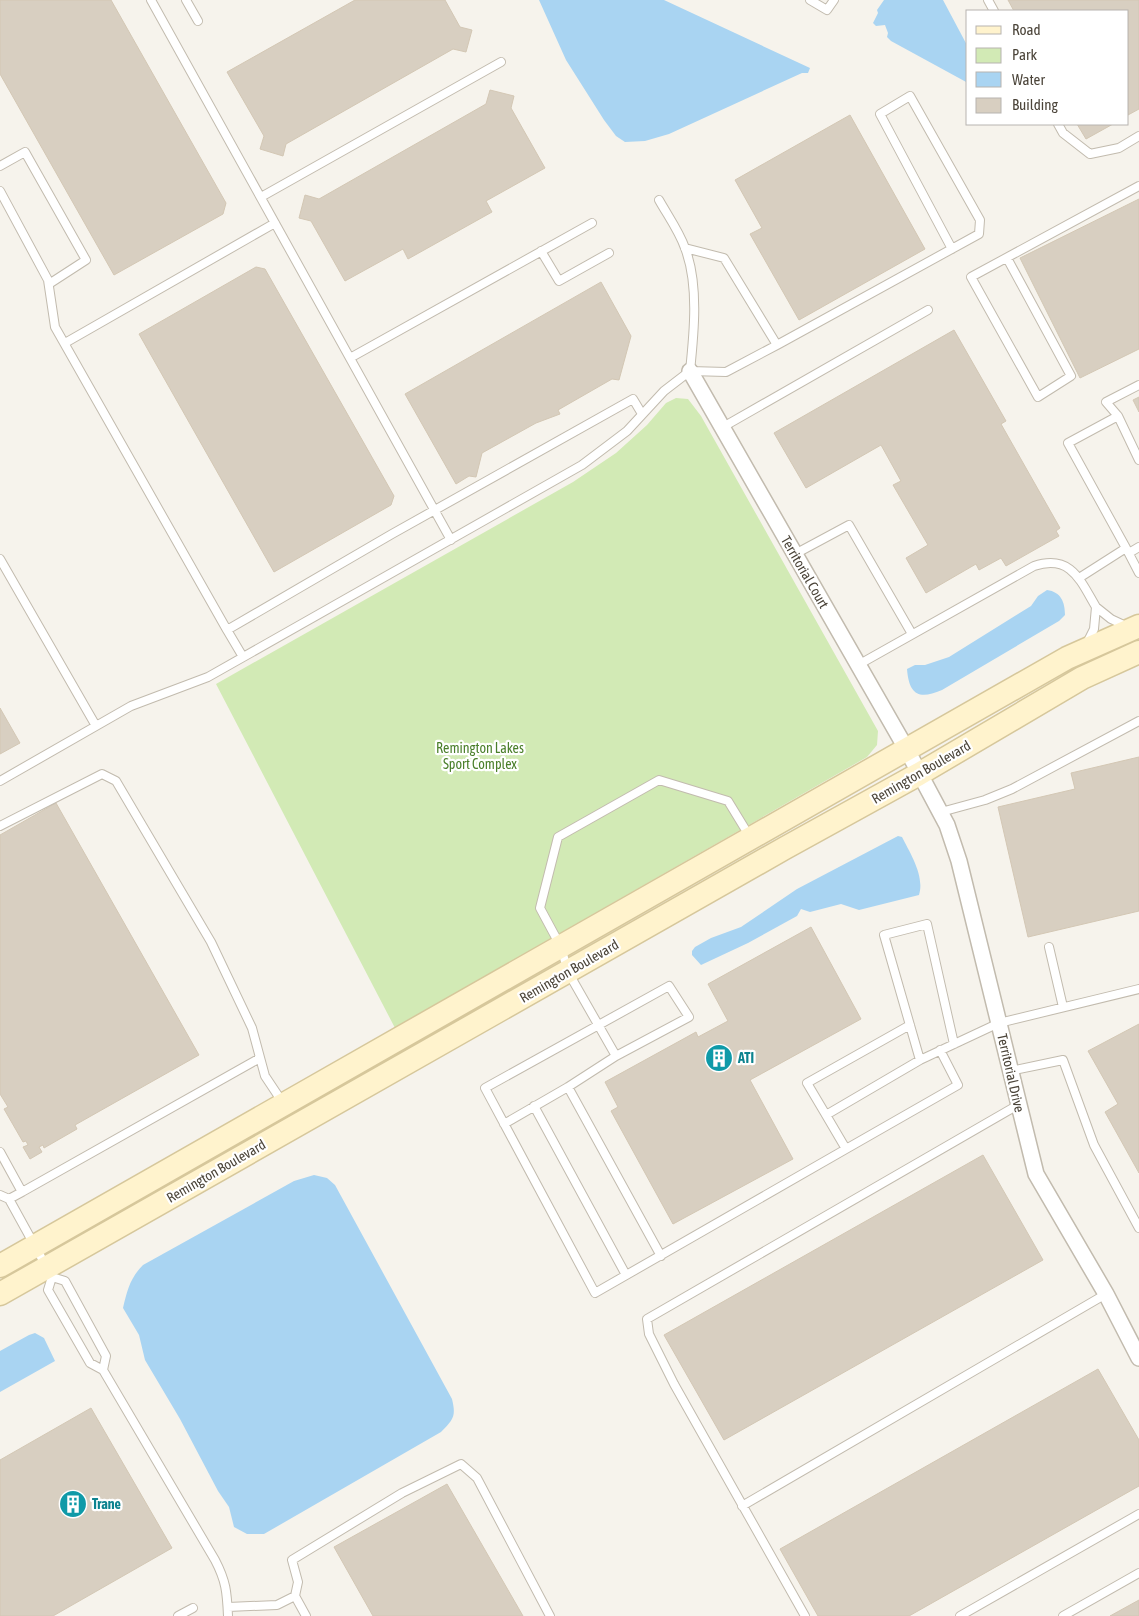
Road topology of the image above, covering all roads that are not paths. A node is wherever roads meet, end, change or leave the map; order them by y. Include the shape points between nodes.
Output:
1 (151, 0) edge
2 (186, 0) edge
3 (810, 0) edge
4 (834, 0) edge
5 (198, 21) dead end
6 (501, 62) dead end
7 (1059, 125) edge
8 (1139, 136) edge
9 (0, 166) edge
10 (1139, 186) edge
11 (0, 191) edge
12 (261, 197) junction
13 (659, 200) dead end
14 (275, 223) junction
15 (592, 223) dead end
16 (685, 248) junction
17 (952, 249) junction
18 (541, 251) junction
19 (609, 253) dead end
20 (1007, 258) junction
21 (49, 284) junction
22 (928, 310) dead end
23 (65, 343) junction
24 (777, 346) junction
25 (350, 358) junction
26 (690, 371) junction
27 (1139, 385) edge
28 (642, 414) junction
29 (1118, 416) junction
30 (723, 427) junction
31 (1139, 460) edge
32 (434, 510) junction
33 (451, 540) junction
34 (1139, 548) edge
35 (1128, 551) junction
36 (795, 554) junction
37 (0, 559) edge
38 (1139, 573) edge
39 (1079, 578) junction
40 (1096, 607) junction
41 (1136, 628) edge
42 (227, 630) junction
43 (912, 634) junction
44 (1082, 652) junction
45 (1139, 652) edge
46 (243, 657) junction
47 (858, 665) junction
48 (1139, 721) edge
49 (96, 726) junction
50 (907, 750) junction
51 (920, 774) junction
52 (0, 781) edge
53 (941, 812) junction
54 (0, 826) edge
55 (751, 839) junction
56 (561, 947) junction
57 (1049, 947) dead end
58 (568, 972) junction
59 (1139, 989) edge
60 (1063, 1007) junction
61 (998, 1022) junction
62 (599, 1023) junction
63 (910, 1025) junction
64 (954, 1044) junction
65 (940, 1050) junction
66 (616, 1056) junction
67 (260, 1058) junction
68 (920, 1060) junction
69 (1010, 1071) junction
70 (568, 1087) junction
71 (284, 1104) junction
72 (1018, 1105) junction
73 (534, 1106) junction
74 (826, 1115) junction
75 (504, 1124) junction
76 (846, 1149) junction
77 (0, 1152) edge
78 (22, 1192) junction
79 (0, 1195) edge
80 (9, 1199) junction
81 (1139, 1228) edge
82 (34, 1246) junction
83 (661, 1256) junction
84 (0, 1266) edge
85 (49, 1272) junction
86 (626, 1275) junction
87 (0, 1294) edge
88 (1106, 1294) junction
89 (1139, 1358) edge
90 (104, 1370) junction
91 (742, 1506) junction
92 (1139, 1514) edge
93 (1139, 1573) edge
94 (295, 1596) junction
95 (228, 1607) junction
96 (193, 1608) dead end
97 (178, 1616) edge
98 (228, 1616) edge
99 (306, 1616) edge
100 (550, 1616) edge
101 (805, 1616) edge
102 (960, 1616) edge
103 (1063, 1616) edge

1 - 12 lane
2 - 5 lane
3 - 4 lane via 827,10
6 - 12 lane
7 - 8 lane via 1063,133 1090,154 1119,148
9 - 21 lane via 25,152 86,260
10 - 20 lane
11 - 21 lane
12 - 14 lane
13 - 16 lane
14 - 23 lane
14 - 25 lane
15 - 18 lane
16 - 24 lane via 724,258
16 - 26 lane via 693,281
17 - 17 lane via 880,114 910,96 980,220 979,234
17 - 24 lane
18 - 19 lane via 559,281
18 - 25 lane
20 - 20 lane via 1071,376 1038,397 971,277
21 - 23 lane via 56,326
22 - 30 lane
23 - 42 lane
24 - 26 lane via 726,372
25 - 32 lane
26 - 28 lane
26 - 30 street, Territorial Court
27 - 29 lane via 1106,402
28 - 32 lane via 633,399
28 - 33 lane via 627,431 582,465
29 - 31 lane
29 - 35 lane via 1068,443
30 - 36 street, Territorial Court
32 - 33 lane
32 - 42 lane
33 - 46 lane
34 - 35 lane
35 - 38 lane
35 - 39 lane
36 - 43 lane via 849,525
36 - 47 street, Territorial Court
37 - 49 lane
39 - 40 lane
39 - 43 lane via 1067,566 1056,562 1039,564
40 - 41 lane via 1111,619
40 - 44 lane via 1094,629
41 - 44 street, Remington Boulevard
42 - 46 lane
43 - 47 lane
44 - 50 street, Remington Boulevard
45 - 51 street, Remington Boulevard via 1082,678
46 - 49 lane via 208,677 131,706
47 - 50 street, Territorial Court
48 - 53 lane via 1012,789
49 - 52 lane
50 - 51 street, Territorial Court
50 - 55 street, Remington Boulevard
51 - 53 street, Territorial Drive
51 - 58 street, Remington Boulevard
53 - 61 street, Territorial Drive via 959,861
54 - 67 lane via 102,774 116,781 211,942 252,1028
55 - 56 street, Remington Boulevard
55 - 56 lane via 728,801 659,780 558,837 540,908
56 - 58 lane
56 - 71 street, Remington Boulevard
57 - 60 lane
58 - 62 lane
58 - 85 street, Remington Boulevard
59 - 60 lane
60 - 61 lane
61 - 64 lane
61 - 69 street, Territorial Drive
62 - 66 lane
62 - 66 lane via 669,986 689,1017
62 - 75 lane via 485,1088
63 - 64 lane via 884,935 927,924
63 - 68 lane
63 - 74 lane via 807,1083
64 - 65 lane
65 - 68 lane
65 - 76 lane via 958,1086
66 - 70 lane
67 - 71 lane via 265,1076
67 - 78 lane
68 - 74 lane
69 - 72 street, Territorial Drive
69 - 81 lane via 1063,1060 1094,1145
70 - 73 lane
70 - 83 lane
71 - 82 street, Remington Boulevard
72 - 88 street, Territorial Drive via 1036,1174
72 - 91 lane via 647,1319 649,1334 657,1351
73 - 75 lane
73 - 86 lane
74 - 76 lane
75 - 86 lane via 595,1293
76 - 83 lane
77 - 78 lane
78 - 80 lane
79 - 80 lane
80 - 82 lane
82 - 84 street, Remington Boulevard
82 - 85 lane
83 - 86 lane
85 - 87 street, Remington Boulevard
85 - 90 lane via 48,1290 90,1363
85 - 90 lane via 65,1281 106,1356
88 - 89 street, Territorial Drive
88 - 91 lane
90 - 95 lane via 224,1577
91 - 101 lane
92 - 102 lane
93 - 103 lane
94 - 95 lane via 277,1605
94 - 99 lane
94 - 100 lane via 298,1582 292,1560 402,1493 461,1464 477,1478
95 - 98 lane
96 - 97 lane

